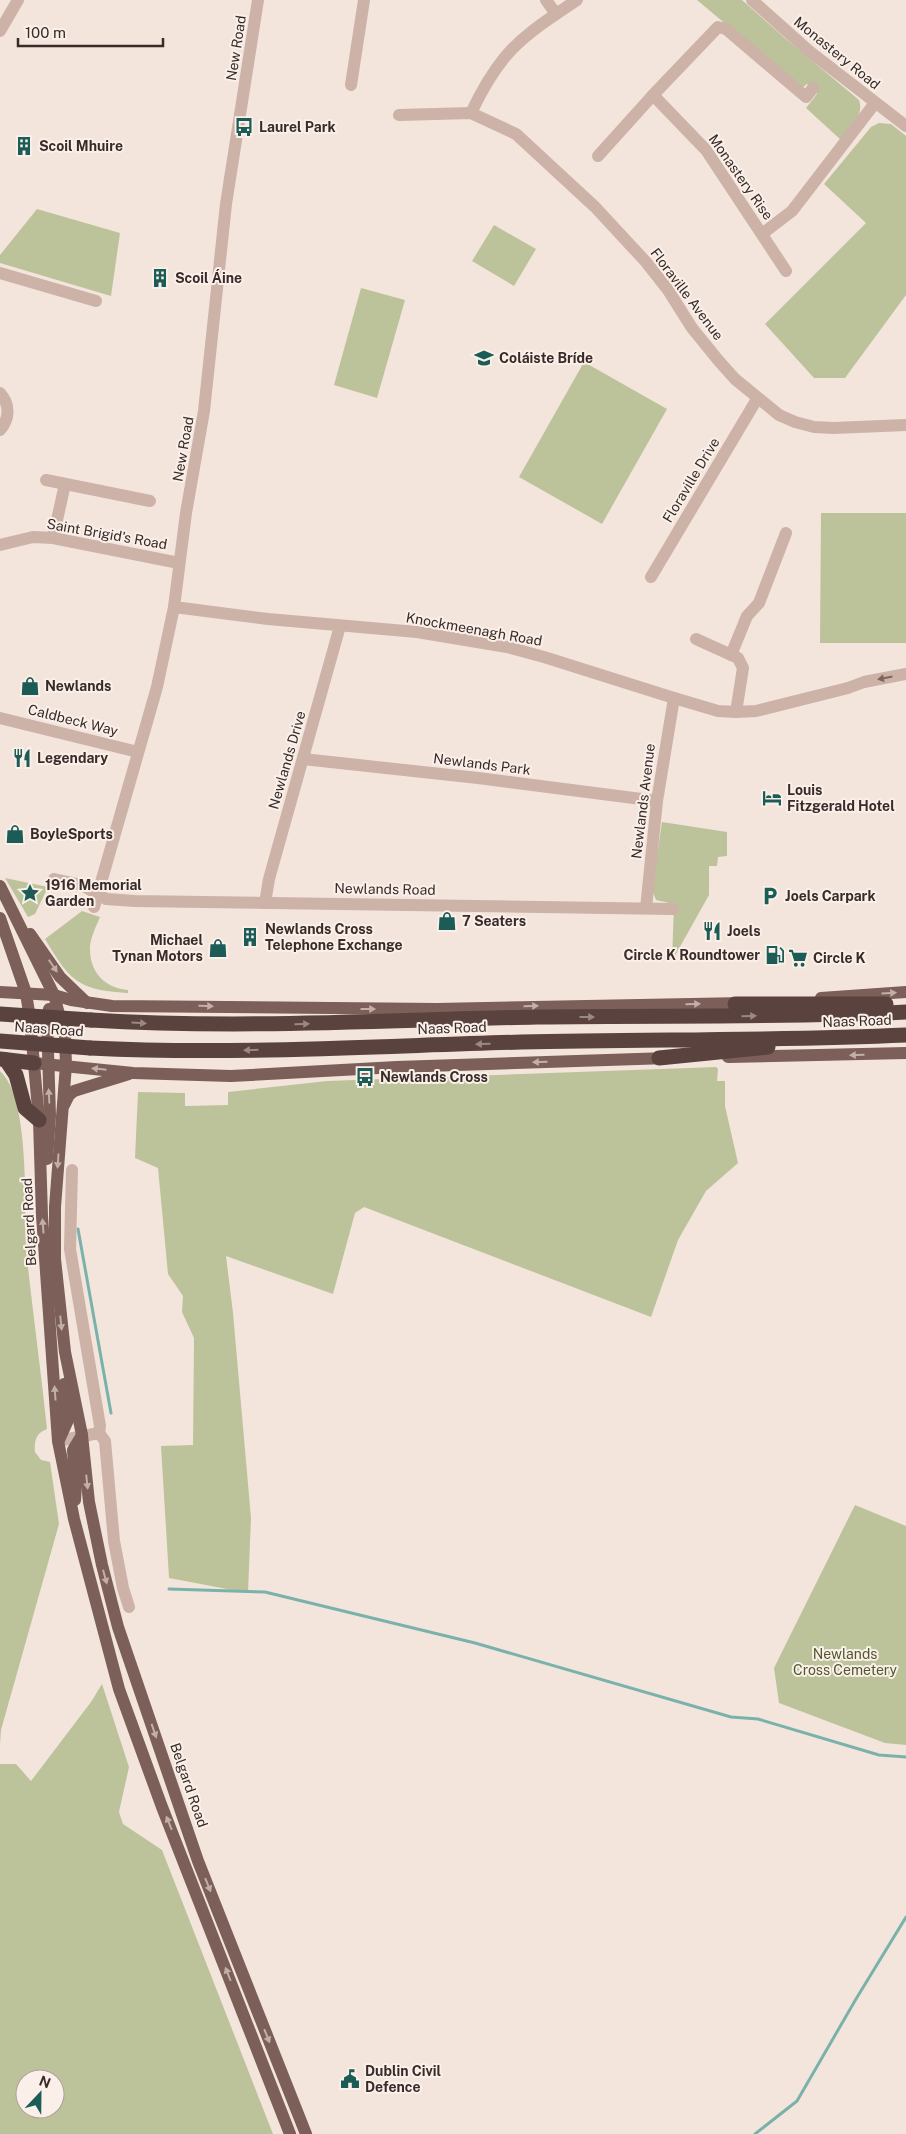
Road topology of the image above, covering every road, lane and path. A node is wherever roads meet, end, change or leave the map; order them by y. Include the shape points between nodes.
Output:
1 (18, 0) edge
2 (258, 0) edge
3 (364, 0) edge
4 (546, 0) edge
5 (577, 0) edge
6 (752, 0) edge
7 (556, 14) junction
8 (0, 31) edge
9 (351, 85) dead end
10 (814, 88) dead end
11 (653, 95) junction
12 (876, 104) junction
13 (471, 113) junction
14 (399, 116) dead end
15 (906, 126) edge
16 (598, 156) dead end
17 (762, 234) junction
18 (786, 271) dead end
19 (0, 272) edge
20 (96, 301) dead end
21 (0, 393) edge
22 (757, 399) junction
23 (906, 424) edge
24 (0, 430) edge
25 (46, 480) dead end
26 (65, 484) junction
27 (150, 501) dead end
28 (786, 533) dead end
29 (54, 538) junction
30 (0, 545) edge
31 (179, 563) junction
32 (652, 577) dead end
33 (174, 607) junction
34 (340, 626) junction
35 (696, 639) dead end
36 (731, 655) junction
37 (906, 674) edge
38 (674, 698) junction
39 (736, 712) junction
40 (0, 718) edge
41 (138, 752) junction
42 (303, 759) junction
43 (657, 801) junction
44 (54, 879) dead end
45 (0, 886) edge
46 (96, 901) junction
47 (266, 903) junction
48 (646, 908) junction
49 (673, 909) dead end
50 (14, 912) junction
51 (0, 918) edge
52 (17, 965) junction
53 (906, 992) edge
54 (1, 994) edge
55 (27, 998) junction
56 (87, 1003) junction
57 (55, 1004) junction
58 (735, 1004) junction
59 (906, 1005) edge
60 (906, 1012) edge
61 (0, 1014) edge
62 (906, 1035) edge
63 (826, 1039) junction
64 (0, 1041) edge
65 (906, 1054) edge
66 (659, 1058) junction
67 (3, 1059) edge
68 (40, 1063) junction
69 (66, 1065) junction
70 (132, 1073) junction
71 (62, 1112) junction
72 (39, 1120) junction
73 (72, 1170) dead end
74 (42, 1197) junction
75 (65, 1352) junction
76 (99, 1433) junction
77 (82, 1435) junction
78 (58, 1441) junction
79 (74, 1518) junction
80 (129, 1607) dead end
81 (290, 2134) edge
82 (306, 2134) edge

1 - 8 street
2 - 31 street, New Road via 226,204 204,410
3 - 9 street
4 - 7 street
5 - 7 street
6 - 12 street, Monastery Road
7 - 13 street via 505,57
10 - 11 street via 806,97 726,29 718,27
11 - 16 street
11 - 17 street, Monastery Rise via 706,150
12 - 15 street, Monastery Road
12 - 17 street, Monastery Rise via 792,211
13 - 14 street, Floraville Avenue
13 - 22 street, Floraville Avenue via 516,134 595,207 646,262 718,360
17 - 18 street, Monastery Rise
19 - 20 street
21 - 24 street via 8,411 7,420
22 - 23 street, Floraville Avenue via 779,415 814,427
22 - 32 street, Floraville Drive
25 - 26 street
26 - 27 street
26 - 29 street
28 - 36 street via 759,603 747,616
29 - 30 street, Saint Brigid's Road via 33,537
29 - 31 street, Saint Brigid's Road
31 - 33 street, New Road
33 - 34 street, Knockmeenagh Road
33 - 41 street, New Road via 159,679
34 - 38 street, Knockmeenagh Road via 417,632 507,647
34 - 42 street, Newlands Drive
35 - 36 street
36 - 39 street via 738,658 743,668
37 -> 39 street, Knockmeenagh Road via 756,711
38 - 39 street, Knockmeenagh Road
38 - 43 street, Newlands Avenue
40 - 41 street, Caldbeck Way
41 - 46 street, New Road
42 - 43 street, Newlands Park
42 - 47 street, Newlands Drive via 269,879
43 - 48 street, Newlands Avenue
44 - 46 street, Newlands Road via 82,885
45 - 50 main road
46 - 47 street, Newlands Road
47 - 48 street, Newlands Road
48 - 49 street, Newlands Road
50 -> 56 main road via 60,977
50 - 57 main road, Belgard Road
51 - 52 main road, Belgard Road
52 - 54 main road via 13,980
52 - 55 main road, Belgard Road
58 -> 53 main road, Naas Road
54 - 55 main road, Naas Road
55 - 57 main road, Naas Road
55 - 68 main road, Belgard Road
56 - 57 main road, Naas Road via 71,1000
56 -> 58 main road, Naas Road via 368,1009
57 - 68 main road via 47,1019
57 - 69 main road, Belgard Road via 65,1037
58 - 59 highway
61 -> 60 highway, Naas Road, bridge via 168,1024 256,1025 530,1017
62 - 63 highway, Naas Road
63 -> 64 highway, Naas Road, bridge via 584,1041 223,1051 90,1048
63 - 66 highway
65 -> 66 main road
66 -> 70 main road via 397,1066 231,1076
67 - 68 highway
67 - 72 highway via 16,1075 25,1108
68 - 69 main road
68 - 72 main road, Belgard Road
74 -> 68 main road via 50,1116
70 -> 69 main road
69 - 71 main road, Belgard Road
70 - 71 main road via 74,1091
71 -> 75 main road, Belgard Road via 55,1259
72 - 74 main road, Belgard Road
73 - 76 street via 70,1249
78 -> 74 main road, Belgard Road
75 - 77 main road, Belgard Road
75 - 78 main road, Belgard Road via 62,1366 68,1420
76 - 77 street
76 - 80 street via 105,1441 114,1541
77 - 78 street
77 - 79 main road, Belgard Road via 73,1450
77 -> 82 main road, Belgard Road via 89,1502 118,1627 198,1862
78 - 79 main road, Belgard Road
81 -> 79 main road, Belgard Road via 119,1689

